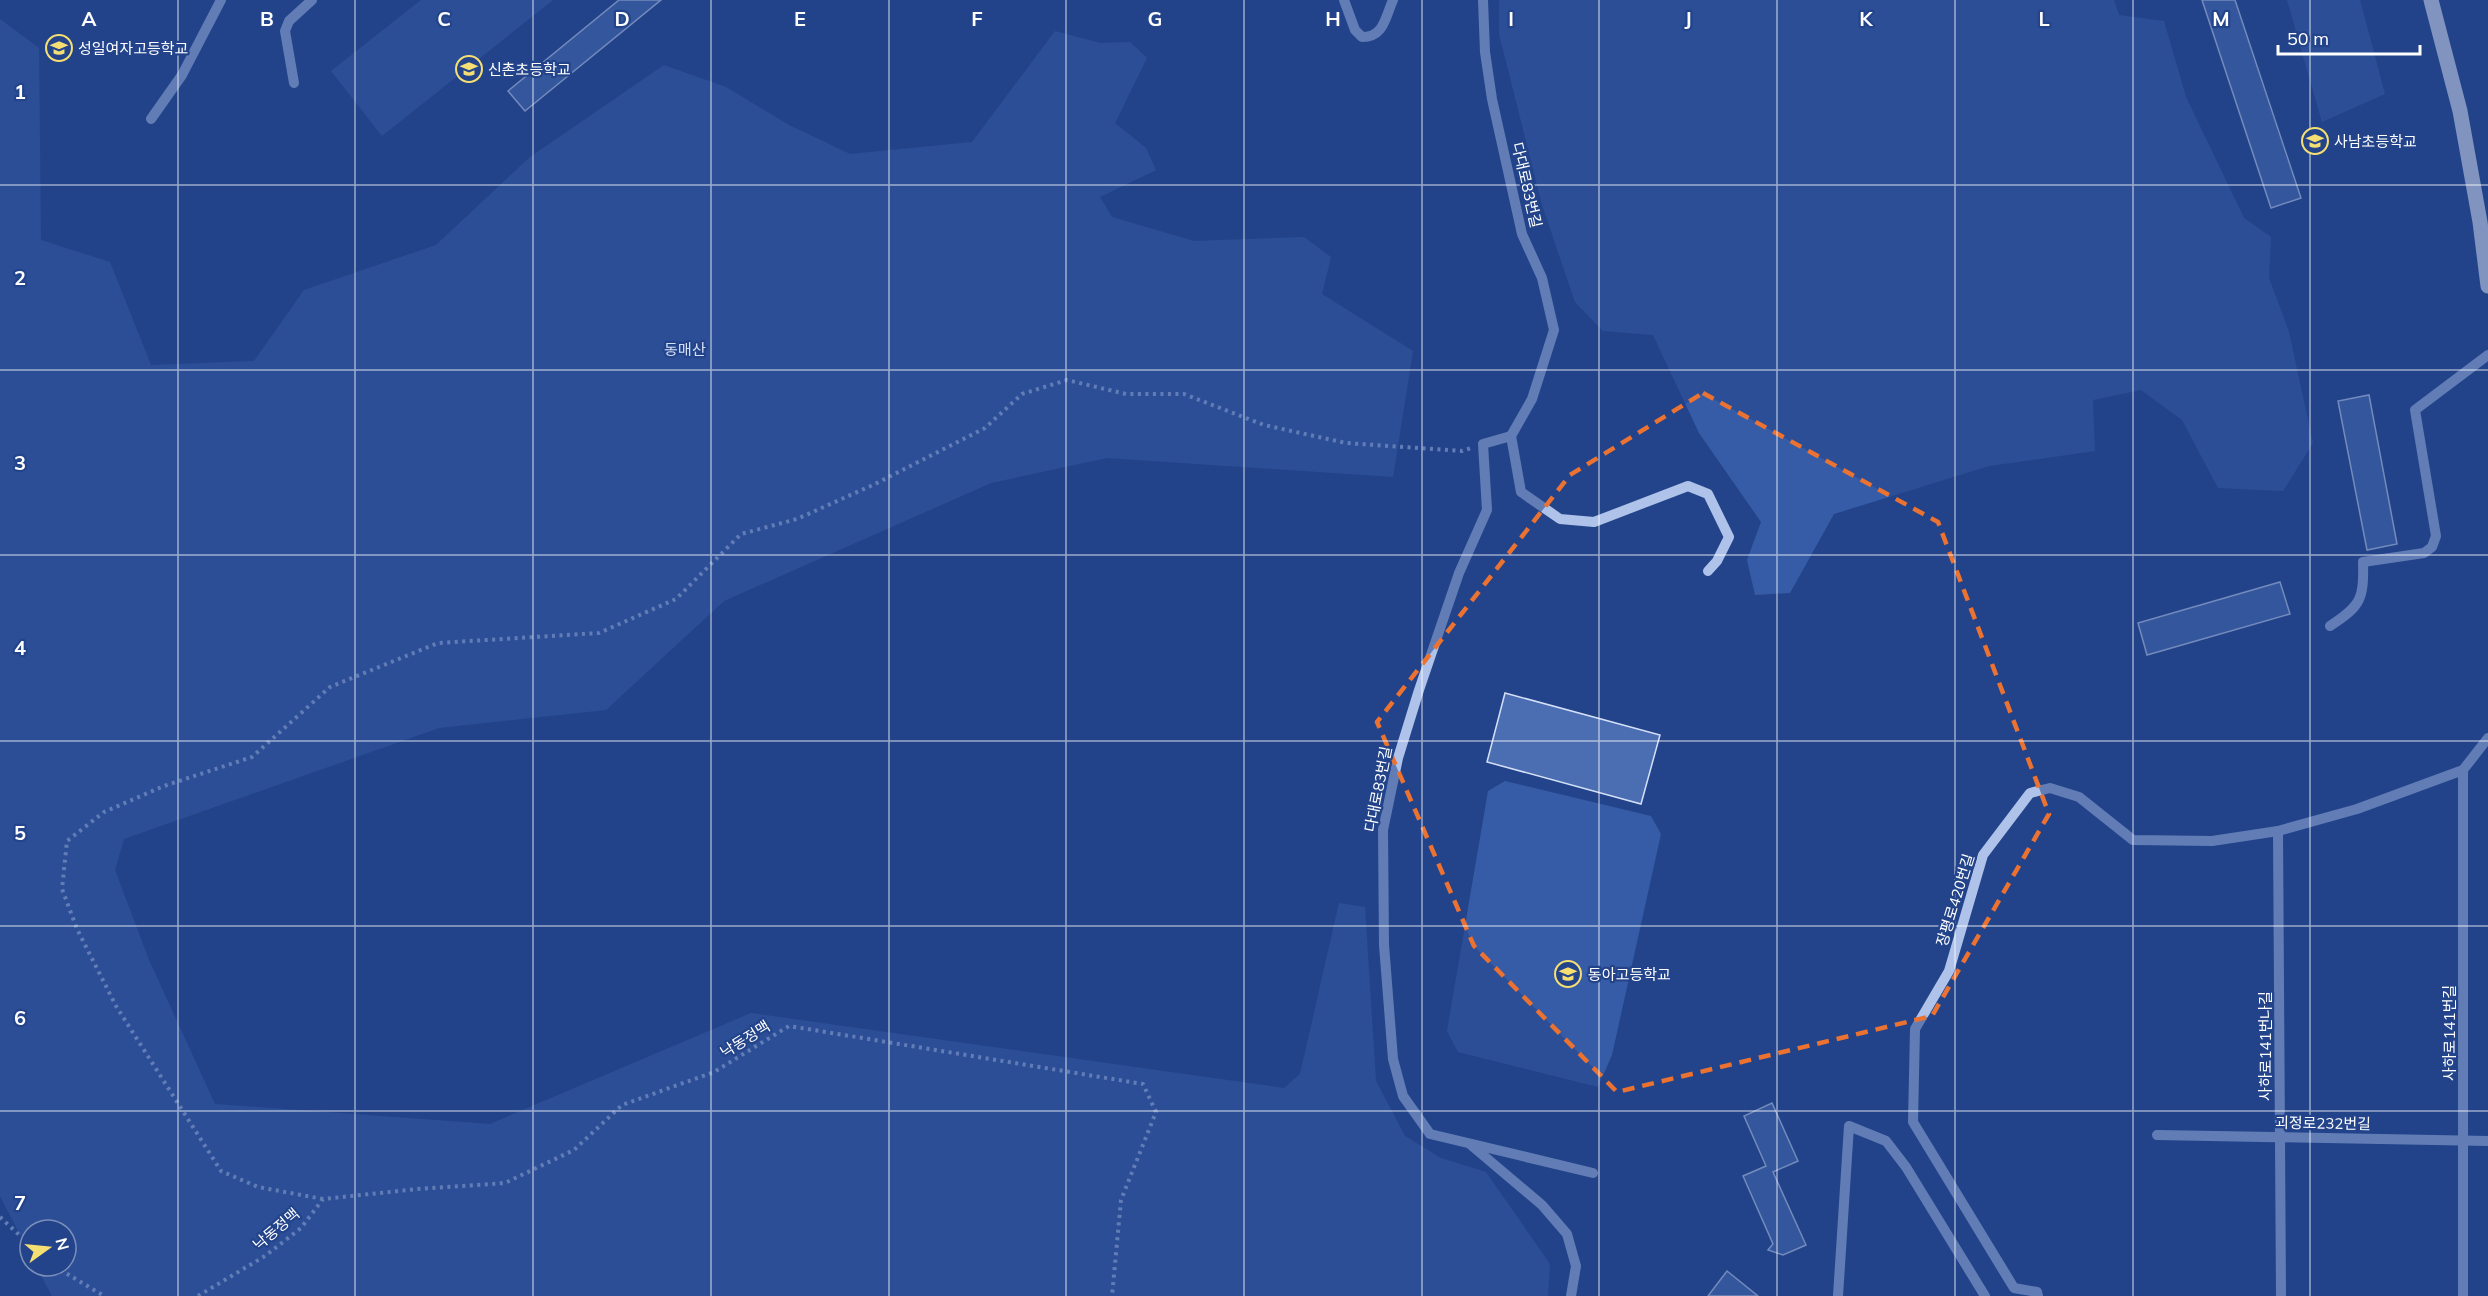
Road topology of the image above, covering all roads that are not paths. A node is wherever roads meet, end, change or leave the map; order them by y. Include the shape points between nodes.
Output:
1 (221, 0) edge
2 (312, 0) edge
3 (1344, 0) edge
4 (1393, 0) edge
5 (1483, 0) edge
6 (2431, 0) edge
7 (294, 83) dead end
8 (151, 119) dead end
9 (2488, 286) edge
10 (2488, 355) edge
11 (1511, 436) junction
12 (1708, 571) dead end
13 (2330, 626) dead end
14 (2488, 738) edge
15 (2463, 770) junction
16 (2278, 831) junction
17 (2157, 1135) dead end
18 (2281, 1137) junction
19 (2464, 1141) junction
20 (2488, 1141) edge
21 (1468, 1143) junction
22 (1593, 1173) dead end
23 (1571, 1296) edge
24 (1838, 1296) edge
25 (1985, 1296) edge
26 (2038, 1296) edge
27 (2281, 1296) edge
28 (2463, 1296) edge

1 - 8 street via 182,75
2 - 7 street via 285,31
3 - 4 street via 1354,30 1362,37 1372,37 1380,31
5 - 11 street, 다대로83번길 via 1492,99 1522,234 1542,278 1554,330 1532,399
6 - 9 main road via 2460,111
10 - 13 street via 2415,410 2436,537 2432,547 2424,553 2363,562 2364,585 2358,605
11 - 12 street via 1521,492 1560,519 1594,522 1688,486 1708,494 1729,537
11 - 21 street, 다대로83번길 via 1483,444 1487,510 1459,573 1419,690 1398,758 1383,830 1384,945 1395,1068 1403,1096 1430,1134
14 - 15 street
15 - 16 street, 장평로420번길 via 2357,809
15 - 19 street, 사하로141번길
16 - 18 street, 사하로141번나길
16 - 26 street, 장평로420번길 via 2212,841 2133,840 2079,797 2050,788 2030,793 1983,855 1949,971 1915,1029 1913,1122 2014,1287 2037,1292
17 - 18 street, 괴정로232번길
18 - 19 street, 괴정로232번길
18 - 27 street, 사하로141번나길
19 - 20 street, 괴정로232번길
19 - 28 street, 사하로141번길
21 - 22 street, 다대로83번길
21 - 23 street via 1542,1205 1567,1234 1576,1266
24 - 25 street via 1849,1126 1886,1141

